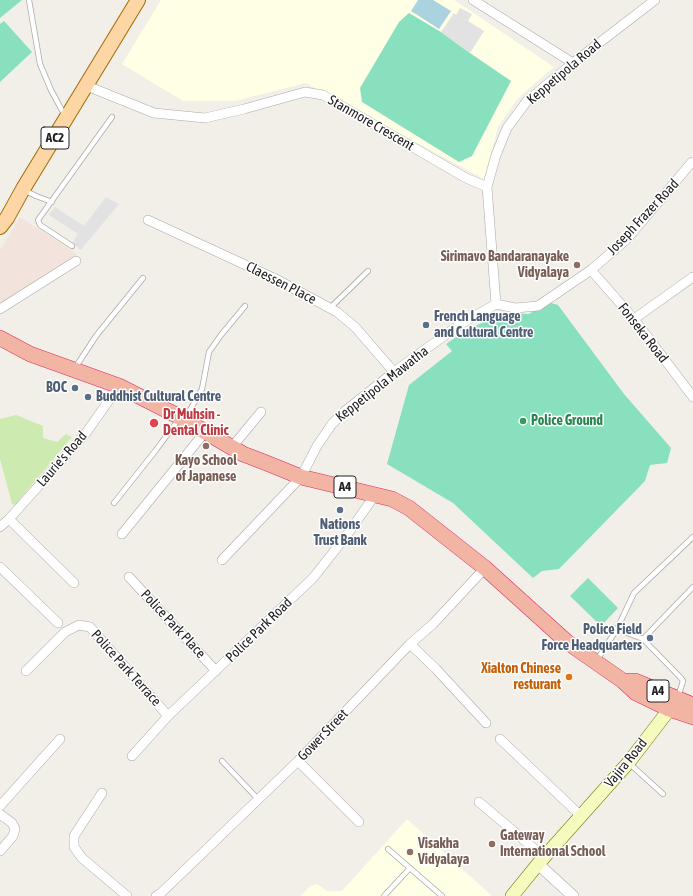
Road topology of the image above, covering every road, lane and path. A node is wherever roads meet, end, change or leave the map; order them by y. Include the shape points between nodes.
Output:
1 (29, 0) edge
2 (138, 0) edge
3 (473, 0) edge
4 (655, 0) edge
5 (573, 63) junction
6 (86, 86) junction
7 (112, 117) dead end
8 (67, 119) junction
9 (693, 163) edge
10 (487, 187) junction
11 (23, 189) junction
12 (52, 202) junction
13 (0, 209) edge
14 (148, 220) dead end
15 (0, 227) edge
16 (72, 246) dead end
17 (76, 261) dead end
18 (591, 270) junction
19 (368, 271) dead end
20 (693, 277) edge
21 (143, 278) dead end
22 (496, 304) junction
23 (245, 306) dead end
24 (330, 308) junction
25 (0, 309) edge
26 (634, 319) junction
27 (0, 324) edge
28 (0, 338) edge
29 (13, 345) junction
30 (74, 370) junction
31 (394, 372) junction
32 (119, 386) junction
33 (693, 397) edge
34 (261, 412) dead end
35 (182, 419) junction
36 (205, 432) junction
37 (232, 447) junction
38 (301, 477) junction
39 (375, 495) junction
40 (114, 503) dead end
41 (9, 519) junction
42 (0, 527) edge
43 (122, 534) dead end
44 (693, 537) edge
45 (222, 560) dead end
46 (0, 567) edge
47 (484, 568) junction
48 (129, 577) dead end
49 (74, 583) dead end
50 (693, 587) edge
51 (58, 623) dead end
52 (617, 628) junction
53 (643, 639) junction
54 (410, 644) junction
55 (596, 661) junction
56 (26, 671) dead end
57 (216, 671) junction
58 (673, 704) junction
59 (693, 705) edge
60 (168, 716) junction
61 (693, 717) edge
62 (486, 723) dead end
63 (500, 739) dead end
64 (60, 740) dead end
65 (132, 756) dead end
66 (222, 761) dead end
67 (298, 761) junction
68 (629, 762) junction
69 (102, 793) dead end
70 (663, 794) dead end
71 (258, 799) junction
72 (480, 802) dead end
73 (0, 806) edge
74 (0, 814) edge
75 (581, 816) junction
76 (359, 822) dead end
77 (388, 849) dead end
78 (0, 851) edge
79 (541, 860) junction
80 (410, 868) junction
81 (515, 895) edge
82 (127, 896) edge
83 (156, 896) edge
84 (384, 896) edge
85 (442, 896) edge
86 (573, 896) edge

1 - 8 lane via 40,64
2 - 6 main road, AC2
3 - 5 street
4 - 5 street, Keppetipola Road
5 - 10 street, Keppetipola Road via 527,101 507,128
6 - 8 main road, AC2
6 - 10 street, Stanmore Crescent via 154,113 205,118 305,92 323,95 466,178
7 - 12 lane
8 - 11 main road, AC2
9 - 18 street, Joseph Frazer Road via 627,239
10 - 22 street, Keppetipola Road
11 - 12 lane
11 - 13 main road, AC2
11 - 15 main road, AC2
12 - 16 lane via 38,223
14 - 24 street, Claessen Place via 276,279
17 - 25 street
18 - 22 street via 538,306 515,308
18 - 26 street, Fonseka Road
19 - 24 lane
20 - 26 street
21 - 30 lane via 96,336
22 - 31 street, Keppetipola Mawatha via 459,325
23 - 35 lane via 209,352 202,389
24 - 31 street, Claessen Place via 355,327
26 - 33 street, Fonseka Road
27 - 29 highway
28 - 29 highway, A4
29 - 30 highway, A4
30 - 32 highway, A4
31 - 38 street, Keppetipola Mawatha via 345,410 332,424
32 - 35 highway, A4
32 - 41 street, Laurie's Road via 86,433
34 - 37 street
35 - 36 highway, A4
35 - 40 lane
36 - 37 highway, A4
36 - 43 street
37 - 38 highway, A4 via 243,454
38 - 39 highway, A4
38 - 45 street, Keppetipola Mawatha
39 - 47 highway, A4 via 392,499 409,508
39 - 57 street, Police Park Road via 313,578
41 - 42 street, Laurie's Road
41 - 49 street
44 - 52 lane via 634,593
46 - 51 street
47 - 54 street, Gower Street
47 - 55 highway, A4 via 567,642
48 - 57 street, Police Park Place
50 - 53 lane
52 - 53 lane
52 - 55 lane
53 - 58 lane via 682,678
54 - 62 street
54 - 67 street, Gower Street
55 - 58 highway, A4 via 623,681 635,681
56 - 60 street, Police Park Terrace via 65,632 79,625 90,627
57 - 60 street, Police Park Road
58 - 59 highway, A4
58 - 61 highway, A4
58 - 68 main road, Vajira Road
60 - 65 street, Police Park Road
63 - 75 street
64 - 73 street
66 - 71 lane
67 - 71 street, Gower Street
67 - 76 street
68 - 70 lane
68 - 75 main road, Vajira Road
69 - 82 street via 74,836 74,847 82,858
71 - 83 street, Gower Street
72 - 79 street
74 - 78 street via 12,823 15,829 13,836
75 - 79 main road, Vajira Road
77 - 80 lane
79 - 81 main road, Vajira Road
79 - 86 street
80 - 84 lane
80 - 85 lane

